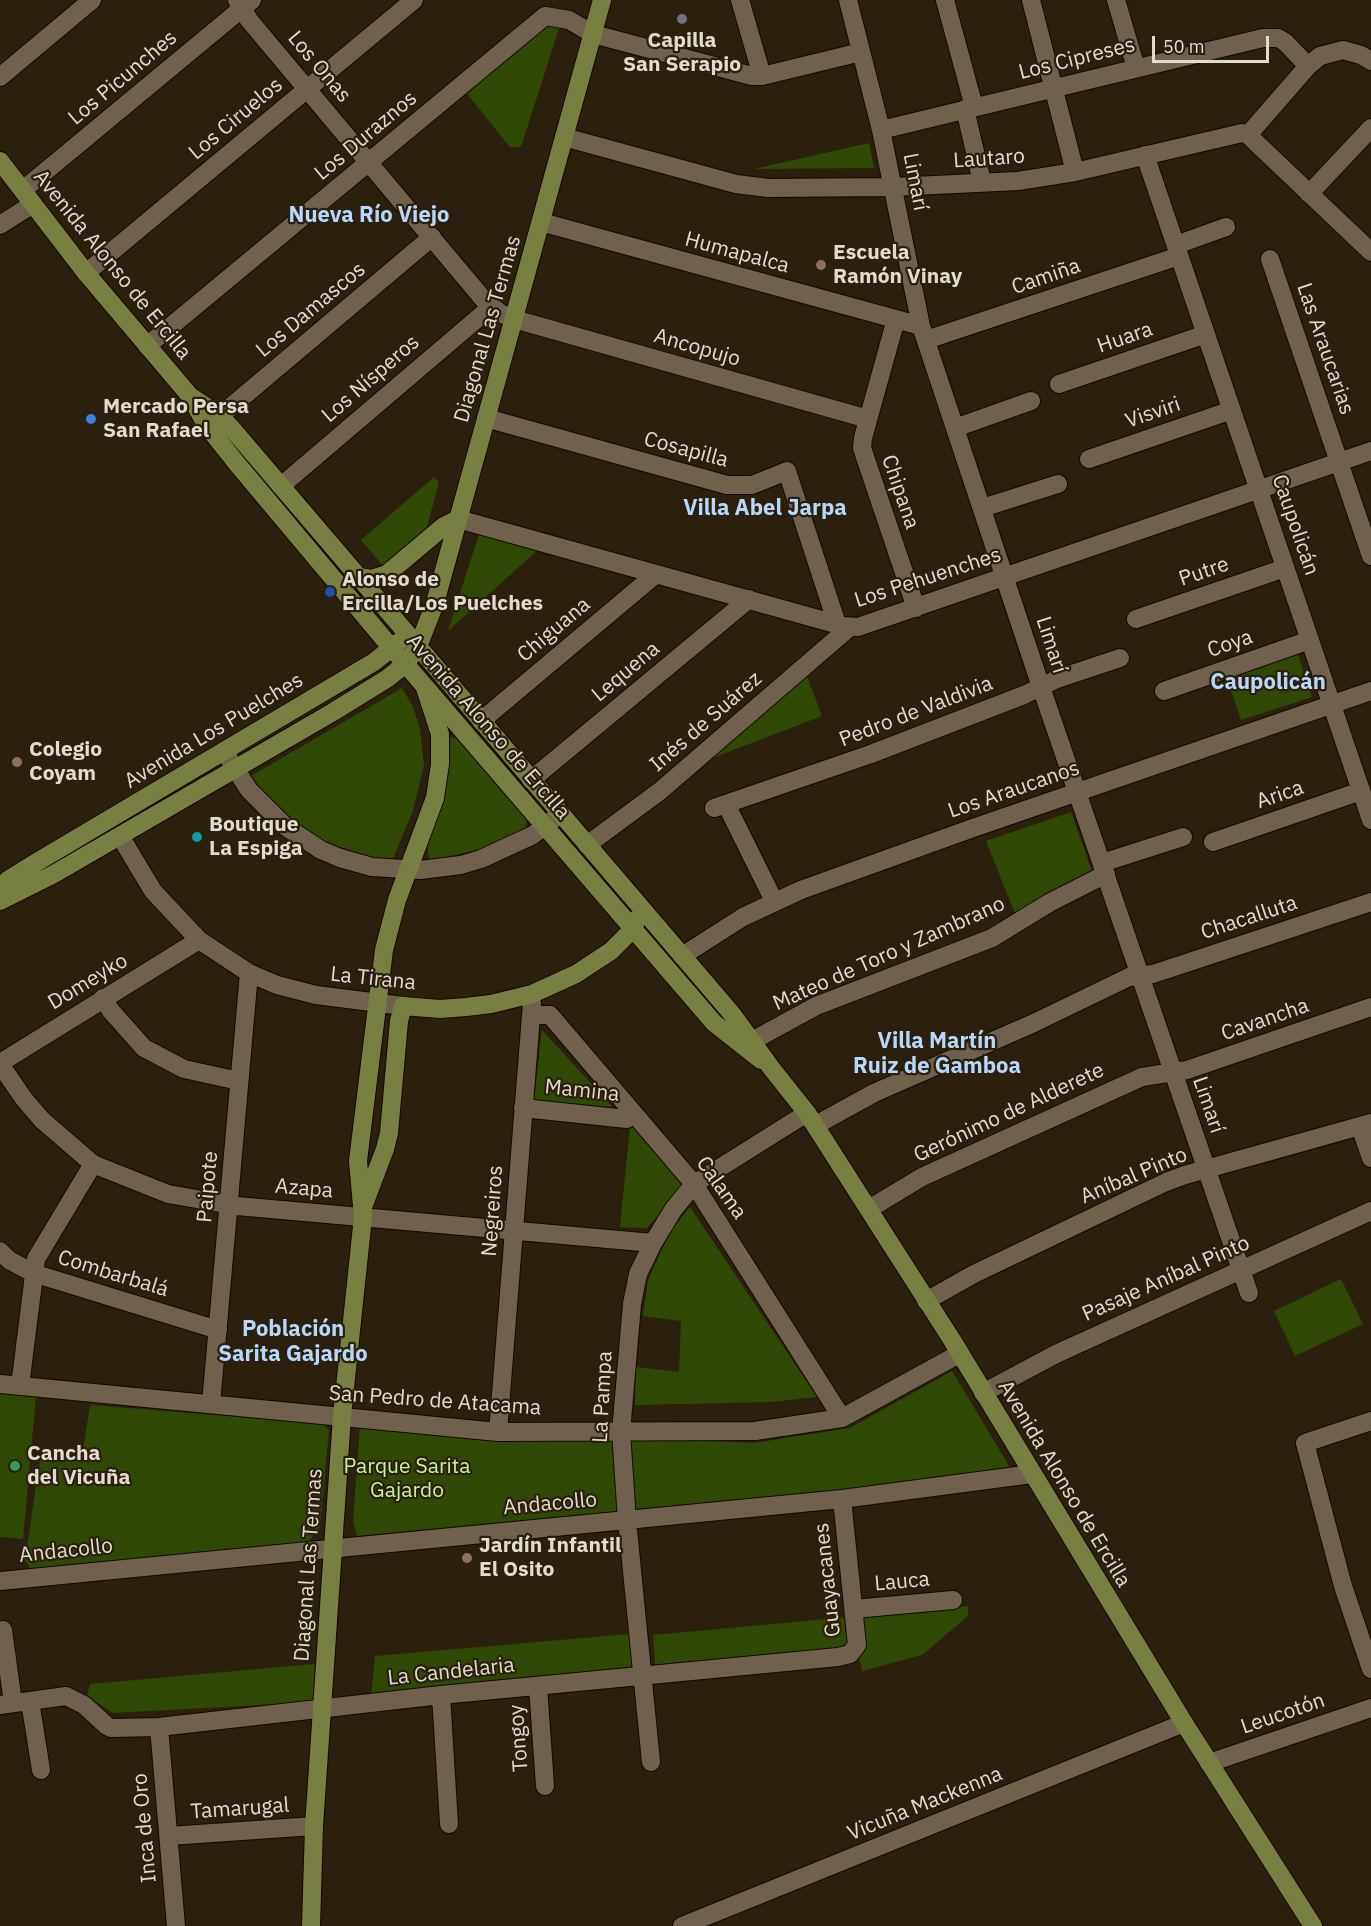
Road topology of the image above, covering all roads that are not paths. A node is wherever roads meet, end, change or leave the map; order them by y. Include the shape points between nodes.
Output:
1 (92, 0) edge
2 (414, 0) edge
3 (602, 0) edge
4 (740, 0) edge
5 (848, 0) edge
6 (945, 0) edge
7 (1031, 0) edge
8 (1116, 0) edge
9 (244, 3) edge
10 (593, 34) junction
11 (861, 52) junction
12 (1371, 61) edge
13 (1308, 66) junction
14 (1136, 68) junction
15 (762, 76) junction
16 (0, 77) edge
17 (1054, 88) junction
18 (308, 89) junction
19 (970, 108) junction
20 (1371, 128) edge
21 (881, 130) junction
22 (1248, 135) junction
23 (564, 137) junction
24 (1145, 155) junction
25 (0, 160) edge
26 (369, 162) junction
27 (1075, 172) junction
28 (982, 182) junction
29 (894, 187) junction
30 (1309, 194) junction
31 (28, 197) junction
32 (541, 222) junction
33 (0, 225) edge
34 (1226, 227) dead end
35 (432, 237) junction
36 (1368, 244) edge
37 (1177, 250) junction
38 (1270, 259) dead end
39 (86, 273) junction
40 (491, 307) junction
41 (514, 319) junction
42 (896, 319) junction
43 (924, 333) junction
44 (1206, 334) junction
45 (147, 346) junction
46 (1059, 384) dead end
47 (190, 396) junction
48 (1031, 401) dead end
49 (1232, 410) junction
50 (220, 416) junction
51 (486, 418) junction
52 (868, 419) junction
53 (955, 428) junction
54 (1371, 452) edge
55 (1089, 459) dead end
56 (1339, 462) junction
57 (1058, 484) dead end
58 (281, 486) junction
59 (1259, 490) junction
60 (982, 508) junction
61 (458, 519) junction
62 (1371, 556) edge
63 (1285, 568) junction
64 (656, 574) junction
65 (359, 577) junction
66 (1005, 577) junction
67 (749, 599) junction
68 (916, 608) junction
69 (1137, 619) dead end
70 (843, 626) junction
71 (413, 640) junction
72 (1310, 640) junction
73 (392, 649) junction
74 (1120, 658) dead end
75 (405, 664) junction
76 (1041, 687) junction
77 (425, 688) junction
78 (1164, 691) dead end
79 (1371, 691) edge
80 (1332, 704) junction
81 (481, 721) junction
82 (224, 751) junction
83 (235, 769) junction
84 (531, 780) junction
85 (1361, 791) junction
86 (1078, 792) junction
87 (560, 814) junction
88 (1371, 820) edge
89 (545, 827) junction
90 (120, 836) junction
91 (1183, 837) dead end
92 (1213, 842) dead end
93 (587, 845) junction
94 (1104, 869) junction
95 (409, 870) junction
96 (0, 888) edge
97 (633, 899) junction
98 (0, 901) edge
99 (774, 902) junction
100 (1371, 902) edge
101 (633, 929) junction
102 (199, 940) junction
103 (682, 956) junction
104 (249, 973) junction
105 (1141, 975) junction
106 (532, 994) junction
107 (103, 998) junction
108 (377, 1003) junction
109 (403, 1006) junction
110 (1371, 1007) edge
111 (531, 1016) junction
112 (753, 1041) junction
113 (0, 1063) edge
114 (772, 1069) junction
115 (1173, 1072) junction
116 (239, 1081) junction
117 (523, 1108) junction
118 (634, 1114) junction
119 (812, 1119) junction
120 (1365, 1124) edge
121 (1371, 1158) edge
122 (93, 1164) junction
123 (1206, 1170) junction
124 (694, 1184) junction
125 (229, 1204) junction
126 (869, 1209) junction
127 (1371, 1210) edge
128 (363, 1212) junction
129 (514, 1231) junction
130 (653, 1243) junction
131 (3, 1256) edge
132 (1241, 1270) junction
133 (33, 1273) junction
134 (1249, 1293) dead end
135 (926, 1301) junction
136 (218, 1330) junction
137 (959, 1354) junction
138 (0, 1384) edge
139 (20, 1386) junction
140 (983, 1393) junction
141 (211, 1404) junction
142 (342, 1416) junction
143 (842, 1419) junction
144 (1371, 1421) edge
145 (498, 1432) junction
146 (621, 1432) junction
147 (1032, 1474) junction
148 (842, 1499) junction
149 (627, 1520) junction
150 (333, 1548) junction
151 (0, 1581) edge
152 (953, 1600) dead end
153 (854, 1609) junction
154 (3, 1630) dead end
155 (850, 1654) joint
156 (1371, 1669) edge
157 (642, 1676) junction
158 (538, 1686) junction
159 (441, 1695) junction
160 (15, 1703) edge
161 (1371, 1708) edge
162 (322, 1709) junction
163 (1184, 1724) junction
164 (159, 1727) junction
165 (651, 1762) dead end
166 (1209, 1763) junction
167 (41, 1770) dead end
168 (545, 1786) dead end
169 (449, 1824) dead end
170 (314, 1826) junction
171 (169, 1836) junction
172 (1307, 1925) edge
173 (176, 1926) edge
174 (311, 1926) edge
175 (682, 1926) edge

1 - 16 street
2 - 18 street, Los Ciruelos
3 - 10 main road, Diagonal Las Termas
4 - 15 street
5 - 11 street, Limarí
6 - 19 street
7 - 17 street
8 - 14 street
9 - 18 street, Los Onas
9 - 31 street, Los Picunches
10 - 15 street, Los Duraznos via 745,75
10 - 23 main road, Diagonal Las Termas
10 - 26 street, Los Duraznos via 569,20 545,16
11 - 15 street
11 - 21 street, Limarí
12 - 13 street via 1352,52 1335,51
13 - 14 street, Los Cipreses via 1285,42 1271,37
13 - 22 street
14 - 17 street, Los Cipreses
17 - 19 street, Los Cipreses
17 - 27 street
18 - 26 street, Los Onas
18 - 39 street, Los Ciruelos
19 - 21 street, Los Cipreses
19 - 28 street
20 - 30 street
21 - 29 street, Limarí
22 - 24 street, Lautaro via 1234,134
22 - 30 street
23 - 29 street, Lautaro via 754,187
23 - 32 main road, Diagonal Las Termas
24 - 27 street, Lautaro
24 - 37 street, Caupolicán
25 - 31 main road, Avenida Alonso de Ercilla
26 - 35 street, Los Onas
26 - 45 street, Los Duraznos
27 - 28 street, Lautaro
28 - 29 street, Lautaro
29 - 43 street, Limarí
30 - 36 street
31 - 33 street, Los Picunches
31 - 39 main road, Avenida Alonso de Ercilla
32 - 41 main road, Diagonal Las Termas
32 - 42 street, Humapalca
34 - 37 street
35 - 40 street, Los Onas
35 - 50 street, Los Damascos
37 - 43 street, Camiña
37 - 44 street, Caupolicán
38 - 56 street, Las Araucarias
39 - 45 main road, Avenida Alonso de Ercilla
40 - 41 street, Los Onas
40 - 58 street, Los Nísperos
41 - 51 main road, Diagonal Las Termas
41 - 52 street, Ancopujo
42 - 43 street, Humapalca
42 - 52 street, Chipana
43 - 53 street, Limarí
44 - 46 street, Huara
44 - 49 street, Caupolicán
45 - 47 main road, Avenida Alonso de Ercilla
47 - 50 main road, Avenida Alonso de Ercilla
47 - 73 main road, Avenida Alonso de Ercilla via 207,426 238,465
48 - 53 street
49 - 55 street, Visviri
49 - 59 street, Caupolicán
50 - 58 main road, Avenida Alonso de Ercilla
51 - 61 main road, Diagonal Las Termas
51 - 70 street, Cosapilla via 727,485 752,485 787,471
52 - 68 street, Chipana via 864,455
53 - 60 street, Limarí
54 - 56 street, Los Pehuenches
56 - 59 street, Los Pehuenches
56 - 62 street, Las Araucarias
57 - 60 street
58 - 65 main road, Avenida Alonso de Ercilla
59 - 63 street, Caupolicán
59 - 66 street, Los Pehuenches
60 - 66 street, Limarí
61 - 64 street, Los Pehuenches
61 - 65 main road via 444,526 387,574 371,579
61 - 71 main road, Diagonal Las Termas via 437,597
63 - 69 street, Putre
63 - 72 street, Caupolicán
64 - 67 street, Los Pehuenches
64 - 81 street, Chiguana
65 - 71 main road, Avenida Alonso de Ercilla
66 - 68 street, Los Pehuenches
66 - 76 street, Limarí
67 - 70 street, Los Pehuenches
67 - 84 street, Lequena
68 - 70 street, Los Pehuenches via 866,625
70 - 93 street, Inés de Suárez via 660,791
71 - 73 main road, Avenida Los Puelches
71 - 75 main road, Diagonal Las Termas
71 - 81 main road, Avenida Alonso de Ercilla
72 - 78 street, Coya
72 - 80 street, Caupolicán
73 - 75 main road, Avenida Alonso de Ercilla
73 - 82 main road, Avenida Los Puelches
74 - 76 street, Pedro de Valdivia
75 - 77 main road, Avenida Alonso de Ercilla
75 - 83 main road, Avenida Los Puelches
76 - 86 street, Limarí
76 - 99 street, Pedro de Valdivia via 871,754 720,806
77 - 89 main road, Avenida Alonso de Ercilla
77 - 95 main road, Diagonal Las Termas via 440,734 440,764 435,798
79 - 80 street, Los Araucanos
80 - 85 street, Caupolicán
80 - 86 street, Los Araucanos
81 - 84 main road, Avenida Alonso de Ercilla
82 - 83 street
82 - 96 main road, Avenida Los Puelches
83 - 90 main road, Avenida Los Puelches
83 - 95 street via 270,813 321,850 359,864
84 - 87 main road, Avenida Alonso de Ercilla
85 - 88 street, Caupolicán
85 - 92 street, Arica
86 - 94 street, Limarí
86 - 99 street, Los Araucanos
87 - 89 street
87 - 93 main road, Avenida Alonso de Ercilla
89 - 95 street via 481,859
89 - 101 main road, Avenida Alonso de Ercilla
90 - 98 main road, Avenida Los Puelches
90 - 102 street, La Tirana via 153,891
91 - 94 street, Mateo de Toro y Zambrano
93 - 97 main road, Avenida Alonso de Ercilla
94 - 105 street, Limarí
94 - 112 street, Mateo de Toro y Zambrano via 992,938 816,1006
95 - 108 main road, Diagonal Las Termas via 390,925
97 - 101 main road via 637,913
97 - 103 main road, Avenida Alonso de Ercilla
99 - 103 street, Los Araucanos
100 - 105 street, Chacalluta
101 - 106 main road, La Tirana via 611,951 576,974
101 - 114 main road, Avenida Alonso de Ercilla via 714,1023
102 - 104 street, La Tirana
102 - 107 street, Domeyko
103 - 112 main road, Avenida Alonso de Ercilla
104 - 108 street, La Tirana via 316,996
104 - 116 street, Paipote
105 - 115 street, Limarí
105 - 119 street, Chacalluta
106 - 109 main road, La Tirana via 466,1007
106 - 111 street, Negreiros
107 - 113 street, Domeyko
107 - 116 street via 144,1048 184,1070
108 - 109 street, La Tirana
108 - 128 main road, Diagonal Las Termas via 358,1161
109 - 128 main road, Diagonal Las Termas via 387,1141
110 - 115 street, Cavancha
111 - 117 street, Negreiros
111 - 118 street, Calama via 550,1016
112 - 114 main road, Avenida Alonso de Ercilla
113 - 122 street, Azapa via 42,1120
114 - 119 main road, Avenida Alonso de Ercilla
115 - 123 street, Limarí
115 - 126 street, Gerónimo de Alderete via 1143,1077 953,1162
116 - 125 street, Paipote
117 - 118 street, Mamina via 627,1119
117 - 129 street, Negreiros
118 - 124 street, Calama
119 - 124 street, La Pampa
119 - 126 main road, Avenida Alonso de Ercilla
120 - 121 street
120 - 123 street, Aníbal Pinto
122 - 125 street, Azapa via 168,1194
122 - 133 street via 36,1259
123 - 132 street, Limarí
123 - 135 street, Aníbal Pinto via 1149,1190
124 - 130 street, La Pampa
124 - 143 street, Calama
125 - 128 street, Azapa
125 - 136 street, Paipote
126 - 135 main road, Avenida Alonso de Ercilla
127 - 132 street, Pasaje Aníbal Pinto
128 - 129 street, Azapa
128 - 142 main road, Diagonal Las Termas
129 - 130 street, Azapa
129 - 145 street, Negreiros
130 - 146 street, La Pampa via 638,1274 632,1304
131 - 133 street, Combarbalá
132 - 134 street, Limarí
132 - 140 street, Pasaje Aníbal Pinto via 1050,1356
133 - 136 street, Combarbalá
133 - 139 street
135 - 137 main road, Avenida Alonso de Ercilla
136 - 141 street, Paipote
137 - 140 main road, Avenida Alonso de Ercilla
137 - 143 street, San Pedro de Atacama
138 - 139 street, San Pedro de Atacama
139 - 141 street, San Pedro de Atacama
140 - 147 main road, Avenida Alonso de Ercilla
141 - 142 street, San Pedro de Atacama
142 - 145 street, San Pedro de Atacama
142 - 150 main road, Diagonal Las Termas
143 - 146 street, San Pedro de Atacama via 755,1431
144 - 156 street via 1305,1443 1343,1586
145 - 146 street, San Pedro de Atacama
146 - 149 street, La Pampa
147 - 148 street, Andacollo
147 - 163 main road, Avenida Alonso de Ercilla
148 - 149 street, Andacollo
148 - 153 street, Guayacanes
149 - 150 street, Andacollo
149 - 157 street, La Pampa
150 - 151 street, Andacollo
150 - 162 main road, Diagonal Las Termas
152 - 153 street, Lauca
153 - 155 street, Guayacanes via 857,1645
154 - 160 street
155 - 157 street, La Candelaria
157 - 158 street, La Candelaria
157 - 165 street, La Pampa
158 - 159 street, La Candelaria
158 - 168 street, Tongoy
159 - 162 street, La Candelaria
159 - 169 street
160 - 164 street, La Candelaria via 66,1696 84,1705 107,1726
160 - 167 street
161 - 166 street, Leucotón
162 - 164 street, La Candelaria
162 - 170 main road, Diagonal Las Termas
163 - 166 main road, Avenida Alonso de Ercilla
163 - 175 street, Vicuña Mackenna
164 - 171 street, Inca de Oro
166 - 172 main road, Avenida Alonso de Ercilla
170 - 171 street, Tamarugal
170 - 174 main road, Diagonal Las Termas
171 - 173 street, Inca de Oro

